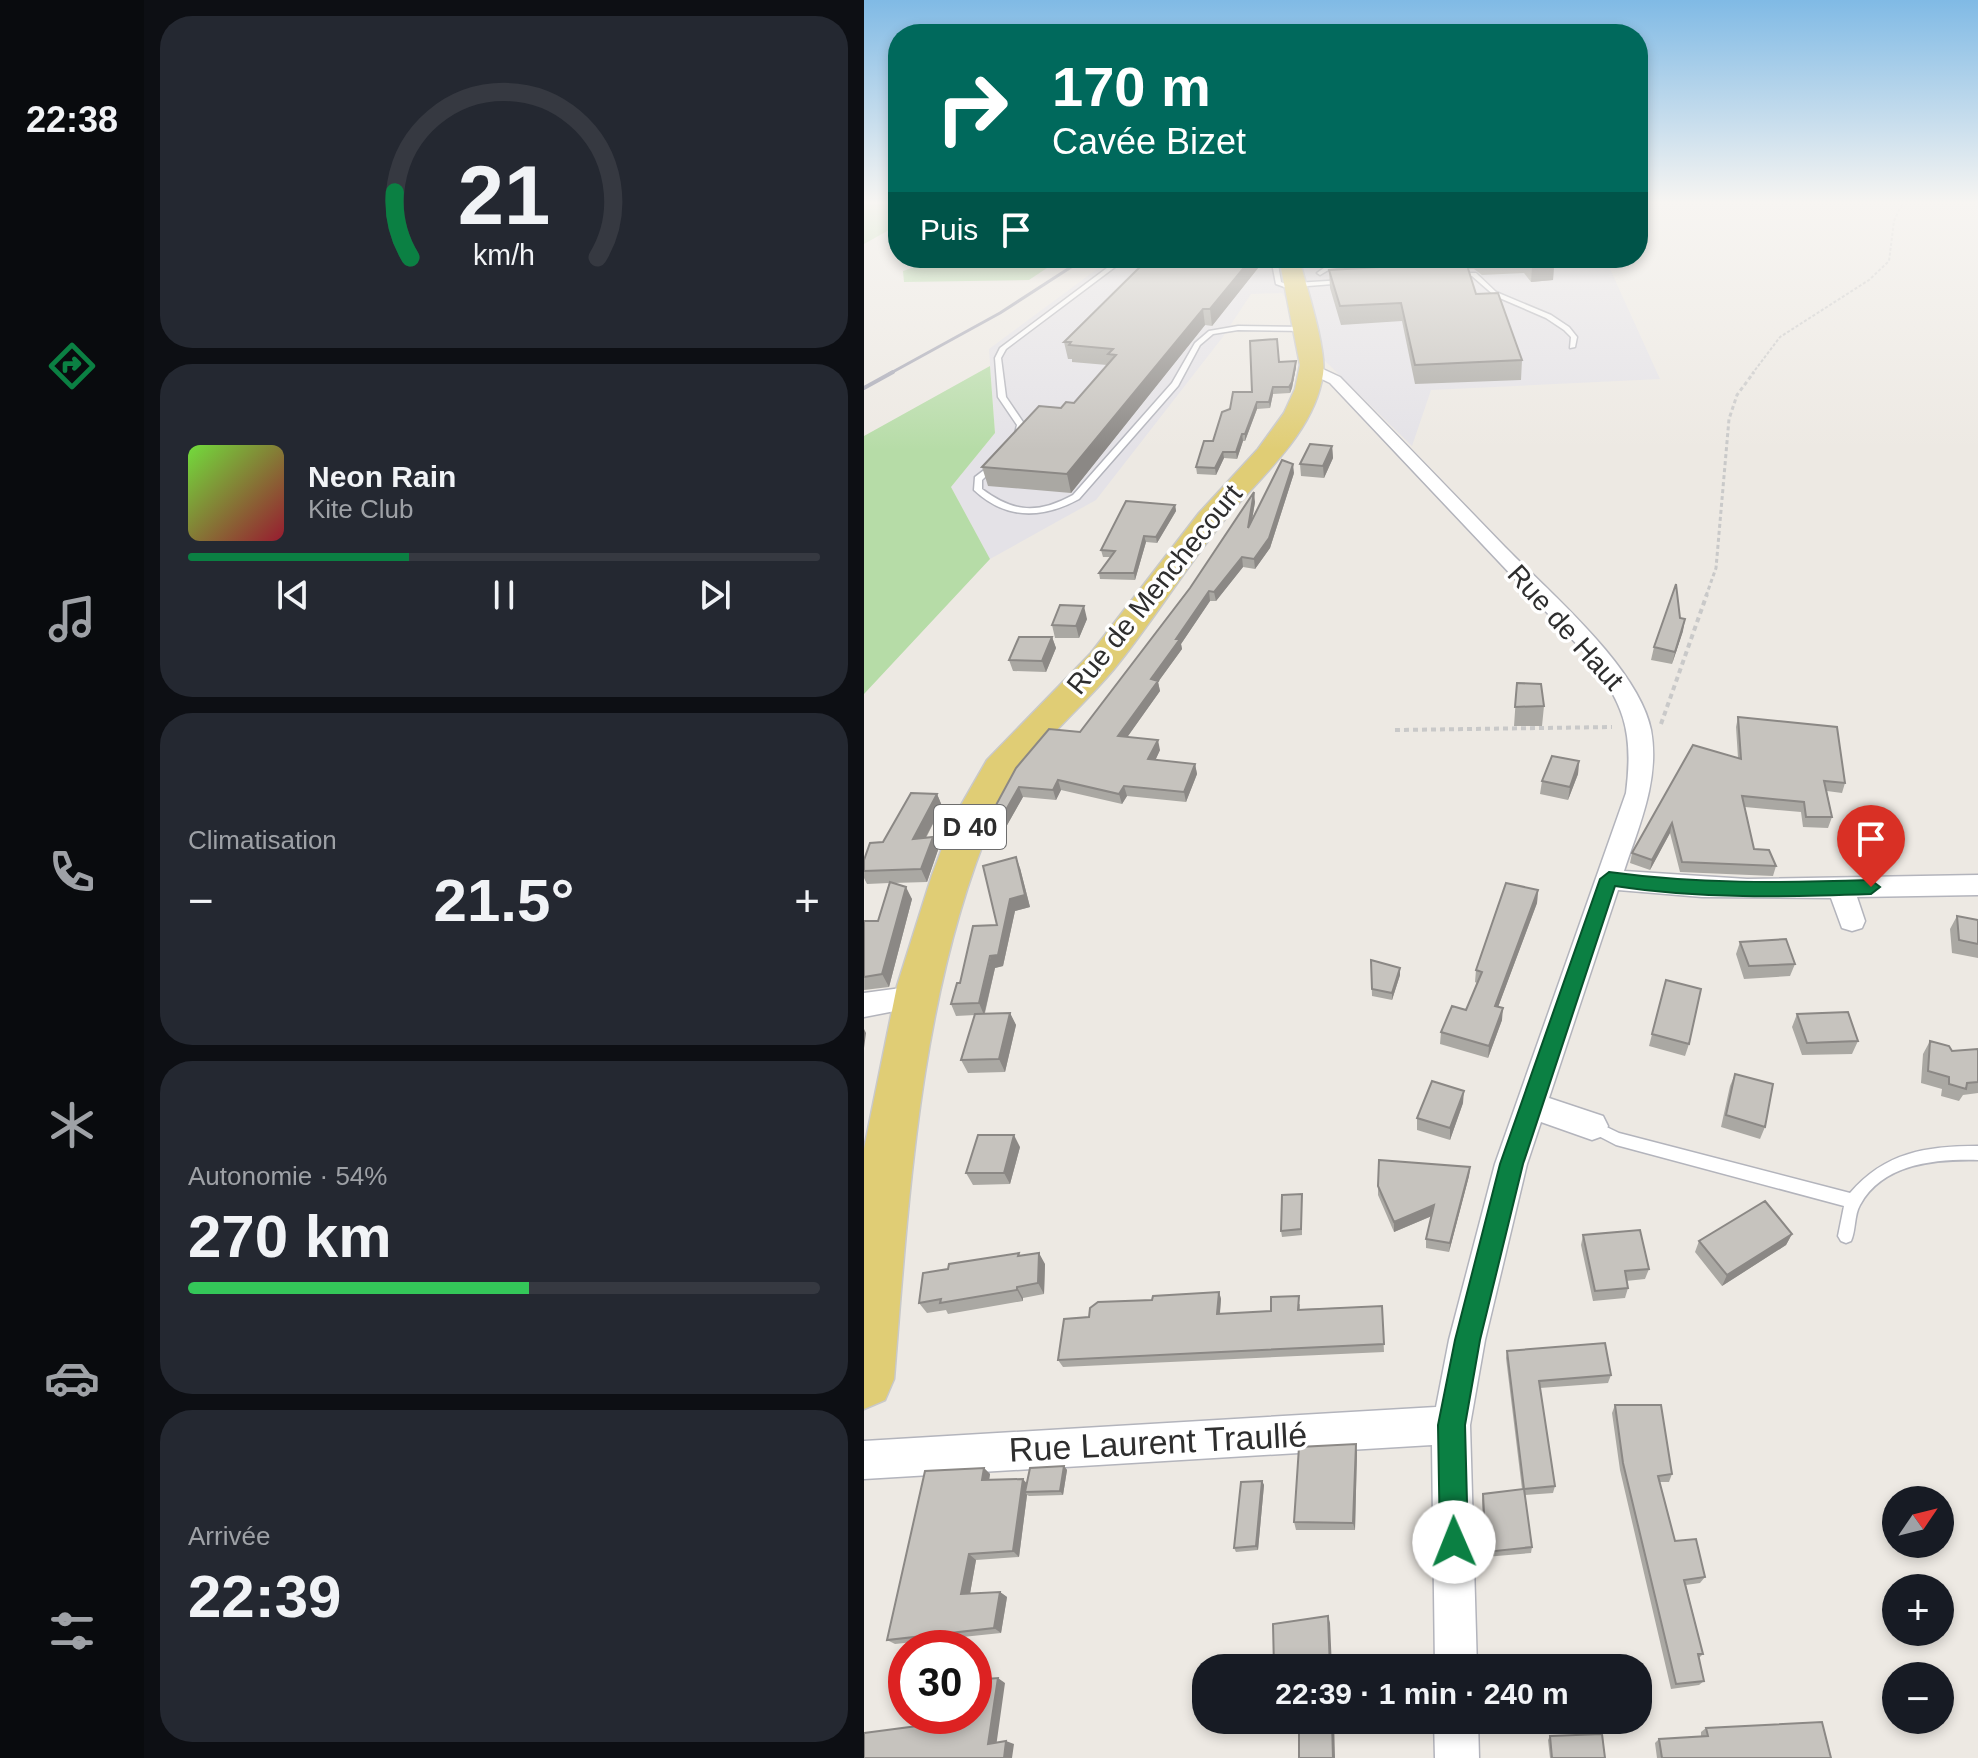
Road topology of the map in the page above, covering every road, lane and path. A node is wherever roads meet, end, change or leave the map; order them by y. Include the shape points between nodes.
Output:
1 (1086, 286) edge
2 (1299, 286) edge
3 (1487, 286) edge
4 (1860, 286) edge
5 (1305, 329) junction
6 (1572, 347) dead end
7 (1321, 379) junction
8 (1013, 444) edge
9 (1006, 453) edge
10 (1640, 725) junction
11 (1395, 730) dead end
12 (1609, 879) junction
13 (1978, 885) edge
14 (1841, 888) junction
15 (1852, 921) dead end
16 (916, 997) junction
17 (864, 1005) edge
18 (1531, 1105) junction
19 (1592, 1126) joint
20 (1978, 1153) edge
21 (1853, 1201) junction
22 (872, 1212) edge
23 (1846, 1236) dead end
24 (864, 1379) edge
25 (1451, 1425) junction
26 (864, 1460) edge
27 (1456, 1654) edge
28 (1456, 1734) edge
29 (1457, 1758) edge

1 - 8 lane via 1003,348 998,358 1002,397 1021,425
2 - 5 main road
3 - 6 lane via 1498,296 1551,316 1574,337
4 - 10 path via 1780,337 1737,395 1729,419 1716,568 1662,724
5 - 7 main road
5 - 9 lane via 1211,332 1197,344 1175,384 1076,497 1064,504 1019,511 997,505 978,490 978,479
7 - 10 street, Rue de Haut via 1592,649 1623,688
7 - 16 main road, Rue de Menchecourt / D 40 via 1114,648 1018,747 991,783 950,881
10 - 11 path
10 - 12 street, Rue de Haut via 1638,793
12 - 14 street via 1749,891
12 - 18 street, Rue de Haut
13 - 14 street
14 - 15 street
16 - 17 street
16 - 22 main road, Rue de Menchecourt / D 40
18 - 19 street
18 - 25 street, Rue de Haut via 1511,1164
19 - 21 lane via 1616,1139
20 - 21 lane via 1939,1152 1902,1160
21 - 23 lane
22 - 24 main road, Rue de Menchecourt / D 40
25 - 26 street, Rue Laurent Traullé
25 - 27 street, Rue de Haut
28 - 29 street

